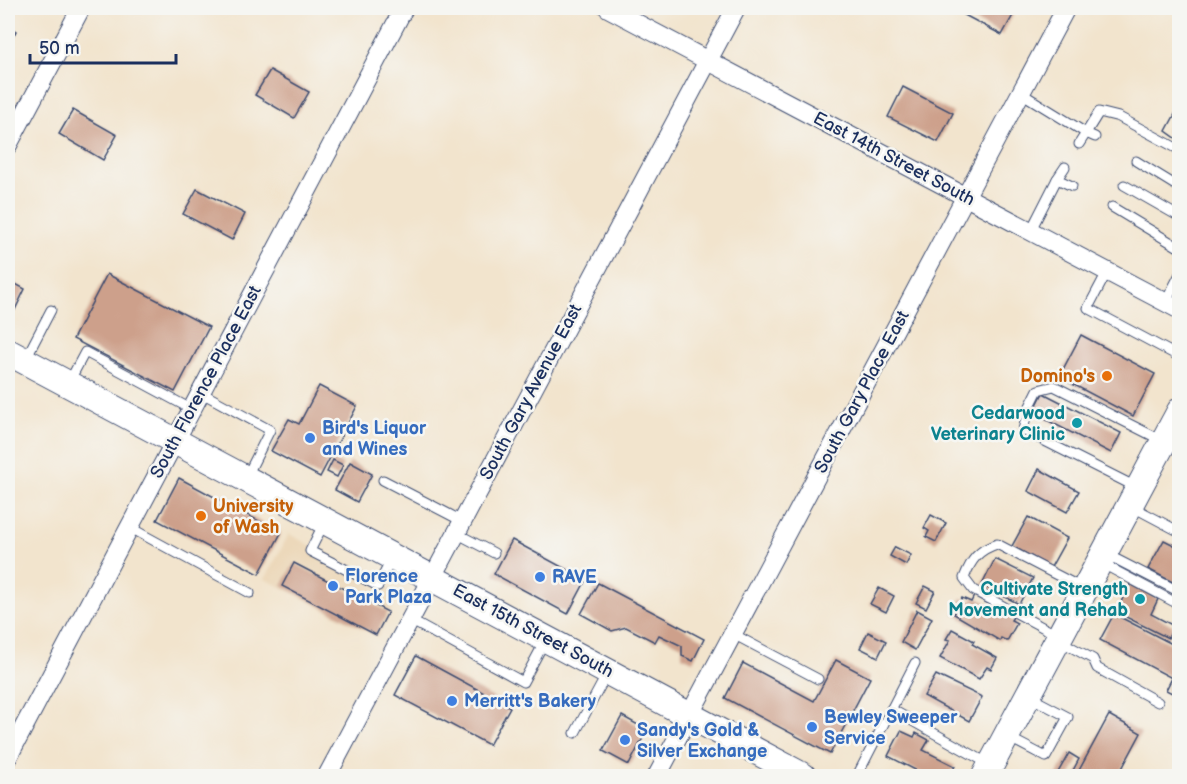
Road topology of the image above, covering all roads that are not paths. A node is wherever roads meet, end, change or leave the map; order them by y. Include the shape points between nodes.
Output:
1 (81, 8) edge
2 (404, 8) edge
3 (608, 8) edge
4 (736, 8) edge
5 (1066, 8) edge
6 (708, 60) junction
7 (1021, 93) junction
8 (1086, 133) junction
9 (1095, 138) dead end
10 (1079, 144) dead end
11 (8, 145) edge
12 (1179, 150) edge
13 (1136, 161) dead end
14 (1065, 167) dead end
15 (1057, 179) junction
16 (1124, 185) dead end
17 (1072, 186) dead end
18 (1179, 188) edge
19 (965, 197) junction
20 (1112, 207) dead end
21 (1179, 218) edge
22 (1030, 232) junction
23 (1179, 248) edge
24 (1107, 273) junction
25 (1179, 274) edge
26 (1172, 307) edge
27 (51, 310) dead end
28 (16, 357) edge
29 (1179, 357) edge
30 (68, 384) junction
31 (200, 392) junction
32 (191, 409) junction
33 (1179, 411) edge
34 (174, 441) junction
35 (1163, 441) junction
36 (246, 479) junction
37 (383, 480) dead end
38 (1133, 497) junction
39 (325, 521) junction
40 (129, 527) junction
41 (459, 527) junction
42 (1179, 532) edge
43 (494, 553) dead end
44 (392, 556) junction
45 (1101, 558) junction
46 (432, 578) junction
47 (1084, 589) junction
48 (1179, 592) edge
49 (250, 593) dead end
50 (1179, 605) edge
51 (410, 620) junction
52 (733, 634) junction
53 (1058, 638) junction
54 (547, 639) junction
55 (915, 663) dead end
56 (608, 672) junction
57 (818, 679) dead end
58 (1028, 696) junction
59 (1158, 702) dead end
60 (891, 709) junction
61 (690, 715) junction
62 (575, 733) dead end
63 (1006, 736) junction
64 (8, 757) edge
65 (988, 771) edge
66 (327, 777) edge
67 (657, 777) edge
68 (803, 777) edge
69 (857, 777) edge

1 - 11 street
2 - 31 street, South Florence Place East
3 - 6 street, East 14th Street South
4 - 6 street, South Gary Avenue East
5 - 7 street, South Gary Place East
6 - 19 street, East 14th Street South
6 - 41 street, South Gary Avenue East
7 - 8 lane
7 - 19 street, South Gary Place East
8 - 9 lane
8 - 10 lane
8 - 12 lane via 1099,112 1119,117
13 - 18 lane
14 - 15 lane
15 - 17 lane
15 - 22 lane
16 - 21 lane
19 - 22 street, East 14th Street South
19 - 52 street, South Gary Place East
20 - 23 lane
22 - 24 street, East 14th Street South
24 - 26 street, East 14th Street South
24 - 29 lane via 1088,308
25 - 26 lane
27 - 28 lane
28 - 30 main road, East 15th Street South
30 - 32 lane via 85,352
30 - 34 main road, East 15th Street South
31 - 32 street, South Florence Place East
31 - 36 lane via 270,430
32 - 34 street, South Florence Place East
33 - 35 main road
34 - 36 main road, East 15th Street South
34 - 40 street, South Florence Place East
35 - 38 main road
35 - 38 lane via 1053,386 1038,390 1023,430
36 - 39 main road, East 15th Street South
37 - 41 lane
38 - 42 lane
38 - 45 main road
39 - 44 main road, East 15th Street South
39 - 44 lane via 310,551 378,586
40 - 49 lane
40 - 64 street, South Florence Place East
41 - 43 lane
41 - 46 street, South Gary Avenue East
44 - 46 main road, East 15th Street South
45 - 47 main road
45 - 48 lane
45 - 50 lane
46 - 51 street, South Gary Avenue East
46 - 54 main road, East 15th Street South
47 - 53 main road
47 - 53 lane via 997,544 982,549 970,562 964,578 973,590
51 - 54 lane via 523,682
51 - 66 street, South Gary Avenue East
52 - 57 lane
52 - 61 street, South Gary Place East
53 - 58 main road
53 - 59 lane via 1093,659 1097,668
54 - 56 main road, East 15th Street South
55 - 60 lane
56 - 61 main road, East 15th Street South
56 - 62 lane
58 - 63 main road
58 - 63 lane via 1068,717 1046,757
60 - 65 lane
60 - 69 lane
61 - 67 street, South Gary Place East
61 - 68 main road, East 15th Street South
63 - 65 main road

